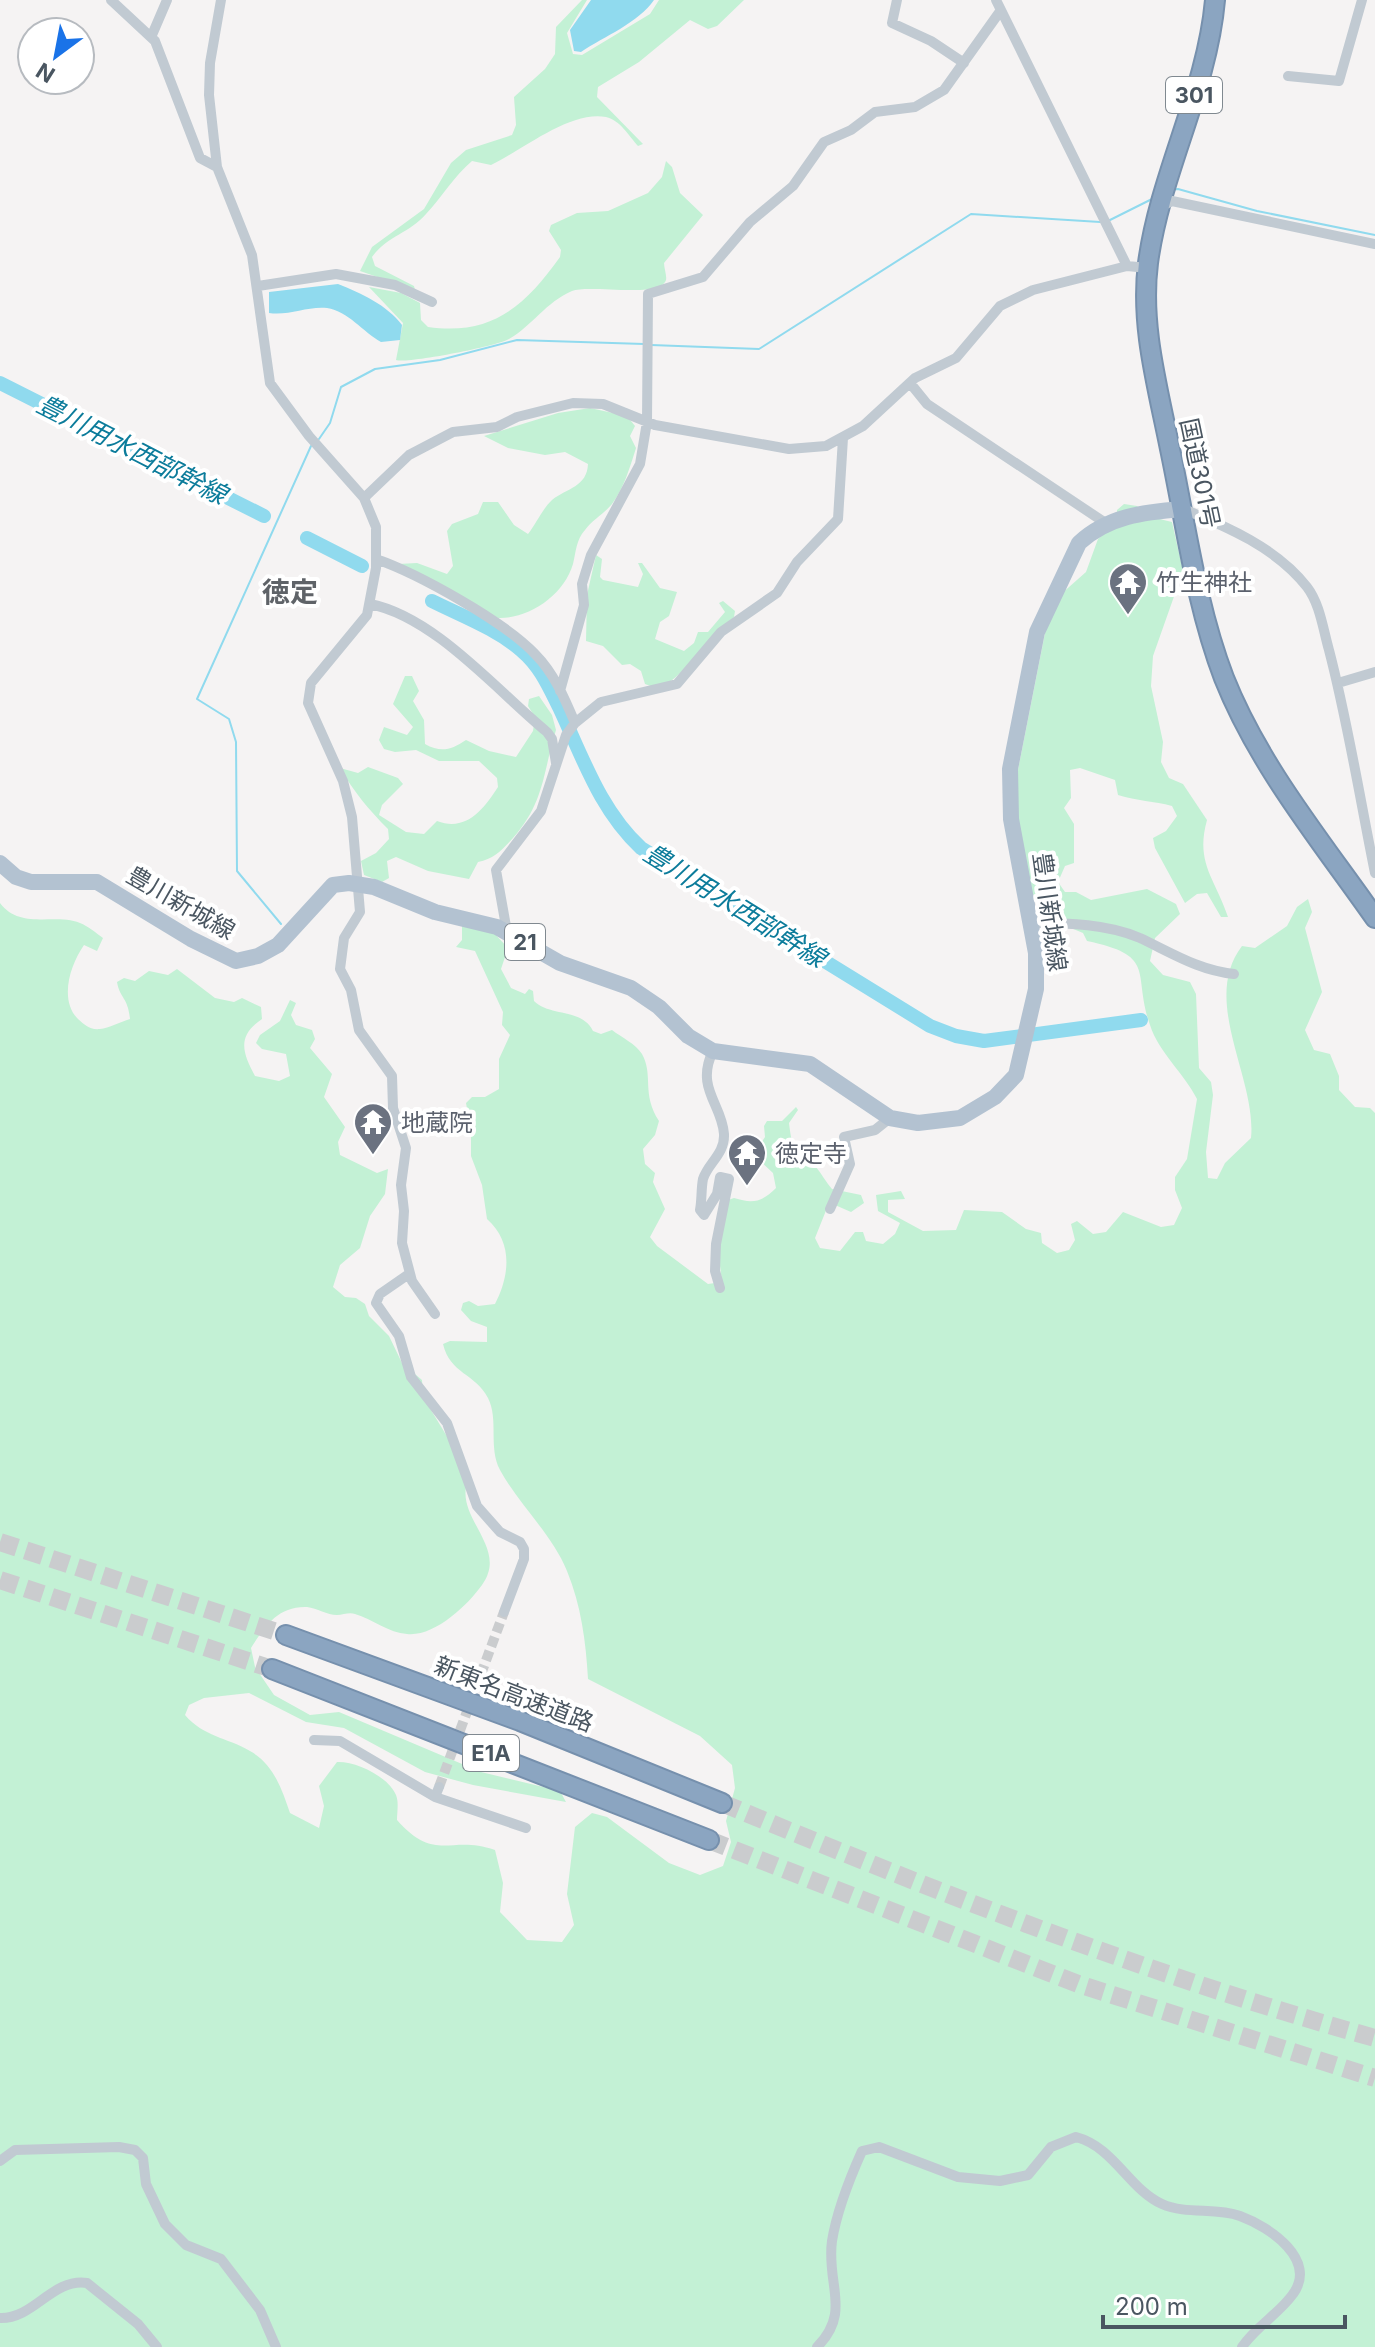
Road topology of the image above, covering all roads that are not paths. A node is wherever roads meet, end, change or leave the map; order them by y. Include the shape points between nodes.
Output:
1 (111, 0) edge
2 (167, 0) edge
3 (221, 0) edge
4 (897, 0) edge
5 (1215, 0) edge
6 (1362, 0) edge
7 (999, 5) edge
8 (152, 35) junction
9 (964, 63) junction
10 (1288, 76) dead end
11 (217, 167) junction
12 (1162, 198) junction
13 (1375, 244) edge
14 (1127, 266) junction
15 (1148, 268) junction
16 (258, 286) junction
17 (432, 302) dead end
18 (910, 383) junction
19 (647, 422) junction
20 (843, 438) junction
21 (364, 498) junction
22 (1183, 509) junction
23 (1107, 524) junction
24 (376, 559) junction
25 (370, 604) junction
26 (1375, 672) edge
27 (1338, 683) junction
28 (560, 691) junction
29 (572, 728) junction
30 (558, 765) junction
31 (0, 863) edge
32 (1375, 873) edge
33 (359, 883) junction
34 (1375, 918) edge
35 (1030, 920) junction
36 (507, 932) junction
37 (1234, 974) dead end
38 (713, 1051) junction
39 (890, 1118) junction
40 (830, 1209) dead end
41 (409, 1274) junction
42 (720, 1288) dead end
43 (435, 1314) dead end
44 (504, 1612) tunnel mouth
45 (286, 1635) tunnel mouth
46 (272, 1669) tunnel mouth
47 (314, 1740) dead end
48 (722, 1803) tunnel mouth
49 (526, 1828) dead end
50 (709, 1840) tunnel mouth
51 (0, 2161) edge
52 (0, 2318) edge
53 (157, 2347) edge
54 (276, 2347) edge
55 (817, 2347) edge
56 (1242, 2347) edge

1 - 8 street
2 - 8 street
3 - 11 street via 209,79
4 - 9 street via 892,23
5 - 12 highway, 国道301号 / 301 via 1203,66
6 - 10 street via 1339,81
7 - 9 street
7 - 14 street
8 - 11 street via 200,158
9 - 19 street via 944,90 923,104 875,112 824,142 793,186 750,222 703,277 648,294
11 - 16 street via 249,241
12 - 13 street
12 - 15 highway, 国道301号 / 301
14 - 15 street
14 - 18 street via 1033,290 1000,306 956,358
15 - 22 highway, 国道301号 / 301 via 1148,334
16 - 17 street via 336,274 395,285
16 - 21 street via 270,383
18 - 20 street
18 - 23 street via 927,404
19 - 20 street via 789,449 826,446
19 - 21 street via 623,410 584,402 497,427 453,432 409,455
19 - 28 street via 634,479 591,555 582,584 584,605
20 - 29 street via 838,519 797,562 777,593 721,632 677,684 601,702
21 - 24 street via 374,518
22 - 23 main road, 豊川新城線 / 21 via 1140,512
22 - 27 street via 1242,535 1307,587
22 - 34 highway, 国道301号 / 301 via 1214,650 1239,712 1286,792
23 - 35 main road, 豊川新城線 / 21 via 1079,543 1037,632 1010,769 1011,819
24 - 25 street
24 - 28 street via 450,596 520,640
25 - 30 street via 453,646 547,732
25 - 33 street via 360,626 308,692 313,717 349,801
26 - 27 street
27 - 32 street
28 - 29 street
29 - 30 street
30 - 36 street via 541,811 496,870
31 - 33 main road, 豊川新城線 via 31,882 97,882 236,961 278,945 328,889
33 - 36 main road, 豊川新城線 / 21
33 - 41 street via 360,912 344,938 340,969 351,990 359,1030 392,1076 393,1108 406,1148 402,1243
35 - 37 street via 1138,937 1190,964
35 - 39 main road, 豊川新城線 / 21 via 1037,971 1016,1075 986,1104 952,1119 918,1123
36 - 38 main road, 豊川新城線 / 21 via 560,963 639,993
38 - 39 main road, 豊川新城線 / 21 via 810,1064
38 - 42 street via 708,1096 722,1124 723,1145 703,1180 700,1210 704,1215 712,1205 720,1177 729,1179 716,1244
39 - 40 street via 875,1130 844,1137 850,1164
41 - 43 street
41 - 44 street via 380,1294 376,1303 399,1336 411,1377 447,1423 477,1506 524,1549
45 - 48 highway, 新東名高速道路 / E1A
46 - 50 highway, E1A
47 - 49 street via 340,1741 437,1792
51 - 54 street via 15,2150 135,2150 143,2158 146,2184 165,2224 186,2245 221,2259 260,2310
52 - 53 street via 13,2319 67,2284 87,2283 138,2324
55 - 56 street via 837,2317 832,2244 862,2151 879,2147 958,2177 1000,2181 1028,2175 1051,2147 1076,2137 1102,2150 1162,2204 1239,2215 1266,2230 1297,2258 1302,2269 1293,2295

